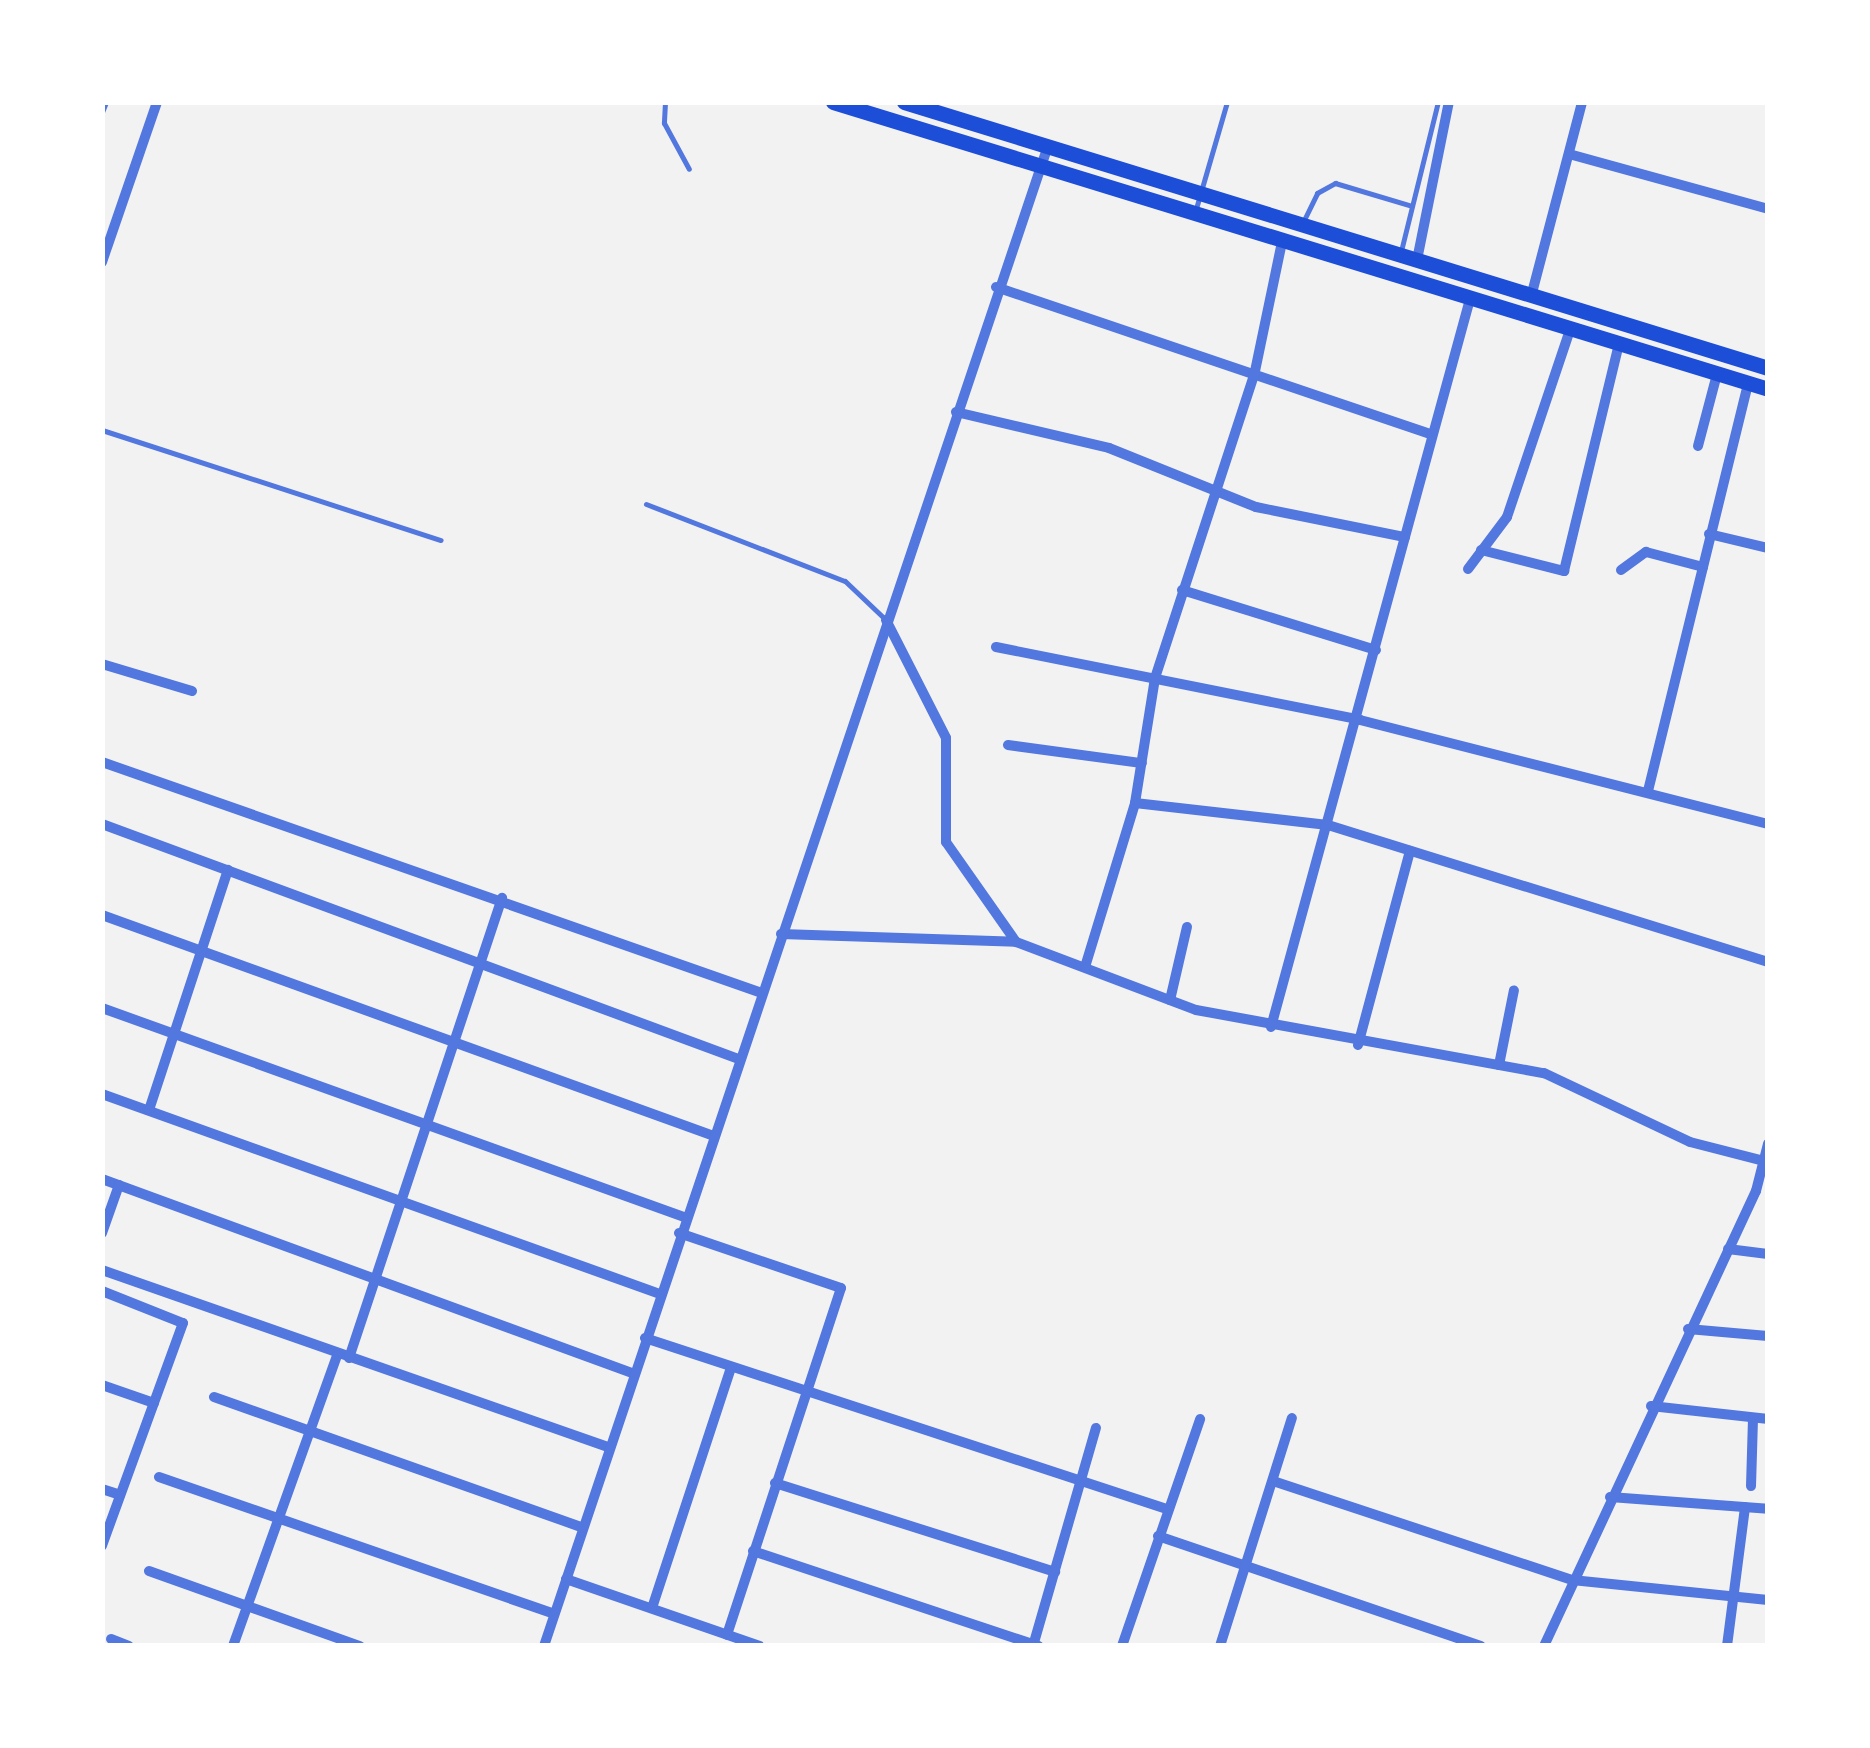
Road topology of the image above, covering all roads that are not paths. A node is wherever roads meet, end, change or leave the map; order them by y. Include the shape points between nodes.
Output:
1 (106, 102) edge
2 (157, 102) edge
3 (665, 102) edge
4 (832, 102) edge
5 (904, 102) edge
6 (1438, 102) edge
7 (1449, 102) edge
8 (1224, 103) edge
9 (1578, 103) edge
10 (102, 112) edge
11 (1048, 146) junction
12 (1569, 154) junction
13 (1042, 168) junction
14 (689, 169) dead end
15 (1202, 187) junction
16 (1412, 206) junction
17 (1768, 209) edge
18 (1194, 215) junction
19 (1302, 223) junction
20 (1282, 242) junction
21 (1400, 254) junction
22 (1418, 260) junction
23 (102, 262) edge
24 (1476, 276) junction
25 (1534, 283) junction
26 (996, 288) junction
27 (1470, 299) junction
28 (1576, 308) junction
29 (1526, 316) junction
30 (1625, 323) junction
31 (1570, 330) junction
32 (1619, 344) junction
33 (1768, 368) edge
34 (1717, 374) junction
35 (1254, 376) junction
36 (1748, 384) junction
37 (1768, 389) edge
38 (956, 412) junction
39 (102, 430) edge
40 (1432, 435) junction
41 (1698, 446) dead end
42 (1214, 492) junction
43 (646, 504) dead end
44 (1709, 534) junction
45 (1406, 537) junction
46 (441, 540) dead end
47 (1768, 548) edge
48 (1481, 550) junction
49 (1703, 567) junction
50 (1468, 569) dead end
51 (1621, 570) dead end
52 (1182, 590) junction
53 (886, 620) junction
54 (996, 647) dead end
55 (1376, 650) junction
56 (102, 664) edge
57 (1155, 678) junction
58 (192, 691) dead end
59 (1360, 720) junction
60 (1008, 744) dead end
61 (102, 762) edge
62 (1142, 763) junction
63 (1648, 791) junction
64 (1136, 803) junction
65 (102, 824) edge
66 (1768, 824) edge
67 (1328, 826) junction
68 (1410, 851) junction
69 (228, 870) junction
70 (502, 898) junction
71 (102, 915) edge
72 (1186, 927) dead end
73 (781, 934) junction
74 (1016, 942) junction
75 (202, 952) junction
76 (1768, 962) edge
77 (479, 964) junction
78 (1085, 966) junction
79 (1514, 990) dead end
80 (759, 992) junction
81 (1170, 1000) junction
82 (102, 1008) edge
83 (1271, 1028) junction
84 (174, 1032) junction
85 (454, 1037) junction
86 (1358, 1045) junction
87 (736, 1058) junction
88 (1499, 1065) junction
89 (102, 1094) edge
90 (148, 1110) junction
91 (429, 1121) junction
92 (712, 1135) junction
93 (1768, 1144) edge
94 (1765, 1162) edge
95 (102, 1180) edge
96 (119, 1185) junction
97 (403, 1201) junction
98 (684, 1217) junction
99 (679, 1232) junction
100 (102, 1233) edge
101 (1728, 1249) junction
102 (1768, 1254) edge
103 (102, 1270) edge
104 (378, 1275) junction
105 (102, 1291) edge
106 (660, 1294) junction
107 (1688, 1329) junction
108 (1768, 1336) edge
109 (645, 1338) junction
110 (337, 1354) junction
111 (349, 1358) junction
112 (731, 1368) junction
113 (632, 1373) junction
114 (102, 1385) edge
115 (807, 1391) junction
116 (214, 1398) dead end
117 (154, 1403) junction
118 (1651, 1406) junction
119 (1292, 1418) dead end
120 (1753, 1418) junction
121 (1200, 1420) dead end
122 (1768, 1420) edge
123 (1096, 1428) dead end
124 (308, 1430) junction
125 (608, 1447) junction
126 (158, 1477) dead end
127 (1080, 1480) junction
128 (1273, 1480) junction
129 (775, 1484) junction
130 (1750, 1486) dead end
131 (102, 1489) edge
132 (120, 1495) junction
133 (1610, 1497) junction
134 (1744, 1507) junction
135 (1167, 1509) junction
136 (1768, 1509) edge
137 (276, 1518) junction
138 (582, 1527) junction
139 (1158, 1536) junction
140 (102, 1546) edge
141 (753, 1551) junction
142 (1246, 1560) junction
143 (149, 1570) dead end
144 (1055, 1572) junction
145 (566, 1579) junction
146 (1572, 1580) junction
147 (1731, 1597) junction
148 (1768, 1600) edge
149 (246, 1606) junction
150 (652, 1608) junction
151 (554, 1614) junction
152 (727, 1635) junction
153 (111, 1639) dead end
154 (1457, 1642) edge
155 (1035, 1645) edge
156 (129, 1646) edge
157 (233, 1646) edge
158 (360, 1646) edge
159 (544, 1646) edge
160 (760, 1646) edge
161 (1122, 1646) edge
162 (1220, 1646) edge
163 (1481, 1646) edge
164 (1544, 1646) edge
165 (1726, 1646) edge

1 - 10 lane
2 - 23 street
3 - 14 lane via 664,123
4 - 13 main road
5 - 11 main road
6 - 16 lane
7 - 22 street
8 - 15 lane
9 - 12 street
11 - 13 street
11 - 15 main road
12 - 17 street
12 - 25 street
13 - 18 main road
13 - 26 street
15 - 18 lane
15 - 19 main road
16 - 19 lane via 1335,183 1318,192
16 - 21 lane
18 - 20 main road
19 - 21 main road
20 - 27 main road
20 - 35 street
21 - 22 main road
22 - 24 main road
24 - 25 main road
24 - 27 main road
25 - 28 main road
25 - 29 main road
26 - 35 street
26 - 38 street
27 - 29 main road
27 - 40 street
28 - 30 main road
28 - 31 main road
29 - 31 main road
30 - 32 main road
30 - 33 main road
31 - 32 main road
31 - 48 street via 1507,516
32 - 34 main road
32 - 48 street via 1564,571
34 - 36 main road
34 - 41 street
35 - 40 street
35 - 42 street
36 - 37 main road
36 - 44 street
38 - 42 street via 1109,448
38 - 53 street
39 - 46 lane
40 - 45 street
42 - 45 street
42 - 52 street
43 - 53 lane via 845,582
44 - 47 street
44 - 49 street
45 - 55 street
48 - 50 street
49 - 51 street via 1646,552
49 - 63 street
52 - 55 street
52 - 57 street
53 - 73 street
53 - 74 street via 946,738 946,842
54 - 57 street
55 - 59 street
56 - 58 street
57 - 59 street
57 - 62 street
59 - 63 street
59 - 67 street
60 - 62 street
61 - 70 street
62 - 64 street
63 - 66 street
64 - 67 street
64 - 78 street
65 - 69 street
67 - 68 street
67 - 83 street
68 - 76 street
68 - 86 street
69 - 75 street
69 - 77 street
70 - 77 street
70 - 80 street
71 - 75 street
72 - 81 street
73 - 74 street
73 - 80 street
74 - 78 street
75 - 84 street
75 - 85 street
77 - 85 street
77 - 87 street
78 - 81 street
79 - 88 street
80 - 87 street
81 - 83 street
82 - 84 street
83 - 86 street
84 - 90 street
84 - 91 street
85 - 91 street
85 - 92 street
86 - 88 street
87 - 92 street
88 - 94 street via 1574,1082 1675,1135
89 - 90 street
90 - 97 street
91 - 97 street
91 - 98 street
92 - 98 street
93 - 94 street
94 - 101 street
95 - 96 street
96 - 100 street
96 - 104 street
97 - 104 street
97 - 106 street
98 - 99 street
99 - 106 street
99 - 115 street via 841,1288
101 - 102 street
101 - 107 street
103 - 110 street
104 - 111 street
104 - 113 street
105 - 117 street via 182,1323
106 - 109 street
107 - 108 street
107 - 118 street
109 - 112 street
109 - 113 street
110 - 111 street
110 - 124 street
111 - 125 street
112 - 115 street
112 - 150 street
113 - 125 street
114 - 117 street
115 - 127 street
115 - 129 street
116 - 124 street
117 - 132 street
118 - 120 street
118 - 133 street
119 - 128 street
120 - 122 street
120 - 130 street
121 - 135 street
123 - 127 street
124 - 137 street
124 - 138 street
125 - 138 street
126 - 137 street
127 - 135 street
127 - 144 street
128 - 142 street
128 - 146 street
129 - 141 street
129 - 144 street
131 - 132 street
132 - 140 street
133 - 134 street
133 - 146 street
134 - 136 street
134 - 147 street
135 - 139 street
137 - 149 street
137 - 151 street
138 - 145 street
139 - 142 street
139 - 161 street
141 - 152 street
141 - 155 street
142 - 154 street
142 - 162 street
143 - 149 street
144 - 155 street
145 - 150 street
145 - 151 street
146 - 147 street
146 - 164 street
147 - 148 street
147 - 165 street
149 - 157 street
149 - 158 street
150 - 152 street
151 - 159 street
152 - 160 street
153 - 156 street
154 - 163 street

